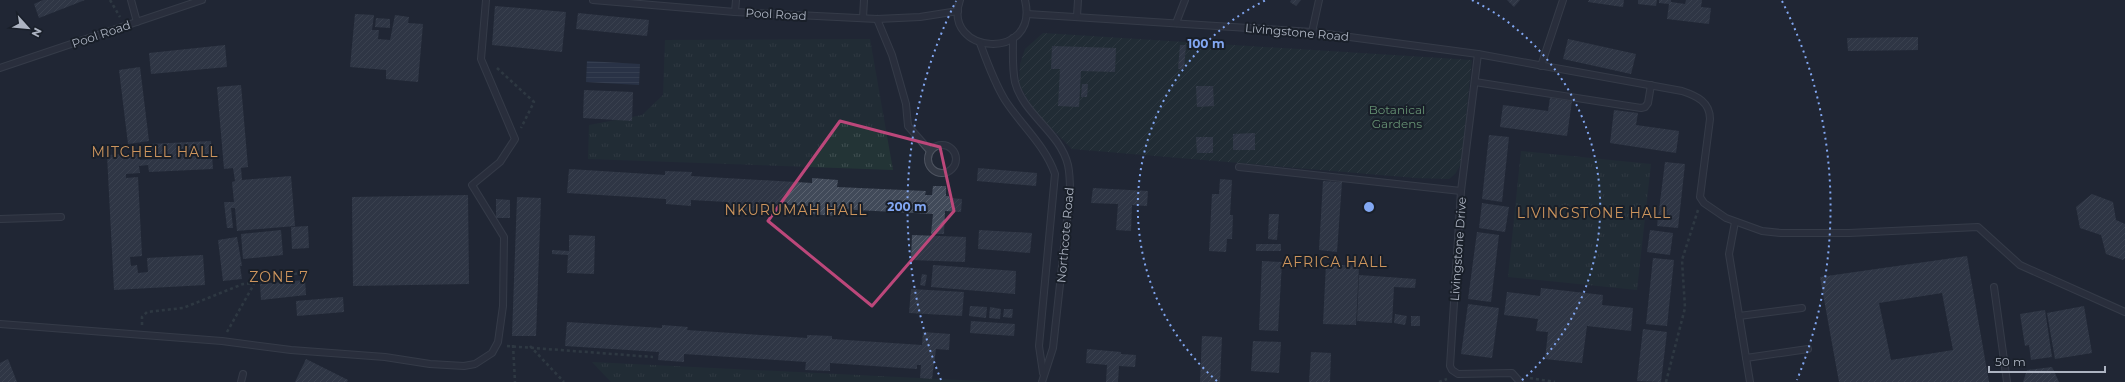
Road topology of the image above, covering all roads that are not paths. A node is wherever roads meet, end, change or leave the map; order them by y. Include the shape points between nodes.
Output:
1 (131, 0) edge
2 (202, 0) edge
3 (486, 0) edge
4 (593, 0) edge
5 (736, 0) edge
6 (864, 0) edge
7 (960, 0) edge
8 (1025, 0) edge
9 (1078, 0) edge
10 (1185, 0) edge
11 (1319, 0) edge
12 (1563, 0) edge
13 (958, 11) junction
14 (735, 12) junction
15 (1027, 14) junction
16 (1077, 16) junction
17 (863, 18) junction
18 (877, 19) junction
19 (137, 22) junction
20 (1176, 23) junction
21 (1312, 32) junction
22 (1013, 38) junction
23 (980, 43) junction
24 (1478, 54) junction
25 (1541, 66) junction
26 (0, 68) edge
27 (1475, 82) junction
28 (1651, 85) junction
29 (930, 151) junction
30 (1239, 167) dead end
31 (1461, 191) junction
32 (61, 216) dead end
33 (0, 219) edge
34 (1735, 222) junction
35 (1994, 287) dead end
36 (1802, 308) dead end
37 (2125, 312) edge
38 (1739, 316) junction
39 (0, 324) edge
40 (1808, 349) dead end
41 (1746, 358) junction
42 (243, 374) dead end
43 (1043, 375) junction
44 (1519, 379) edge
45 (241, 382) edge
46 (1042, 382) edge
47 (1750, 382) edge
48 (2006, 382) edge

1 - 19 lane
2 - 19 lane, Pool Road
3 - 39 lane via 481,59 515,139 500,162 472,185 504,237 502,325 492,353 480,361 464,366 222,341
4 - 14 lane, Pool Road
5 - 14 lane
6 - 17 lane
7 - 13 lane
8 - 15 lane
9 - 16 lane
10 - 20 lane
11 - 21 lane
12 - 25 lane
13 - 18 lane, Pool Road via 920,18
13 - 23 lane via 962,27 969,36
14 - 17 lane, Pool Road
15 - 16 lane, Livingstone Road
15 - 22 lane via 1022,27
16 - 20 lane, Livingstone Road
17 - 18 lane, Pool Road
18 - 29 lane via 892,55 906,104 908,126
19 - 26 lane, Pool Road
20 - 21 lane, Livingstone Road
21 - 24 lane, Livingstone Road
22 - 23 lane via 996,45
22 - 43 lane, Northcote Road via 1015,83 1062,151 1070,178 1053,348
23 - 43 lane, Northcote Road via 1005,100 1044,151 1055,174 1039,346
24 - 25 lane, Livingstone Road
24 - 27 lane, Livingstone Drive
25 - 28 lane, Livingstone Road
27 - 28 lane via 1641,108 1648,103
27 - 31 lane, Livingstone Drive
28 - 34 lane, Livingstone Road via 1690,94 1701,99 1708,109 1710,119 1700,189 1701,200
29 - 29 lane via 928,157 931,169 943,174 954,168 956,162 953,150 941,145
30 - 31 lane
31 - 44 lane, Livingstone Drive via 1450,366 1458,374 1501,372 1512,373
32 - 33 lane
34 - 37 lane via 1762,231 1796,234 1978,227 2013,261
34 - 38 lane via 1729,254
35 - 48 lane
36 - 38 lane
38 - 41 lane
40 - 41 lane
41 - 47 lane
42 - 45 lane
43 - 46 lane, Northcote Road

